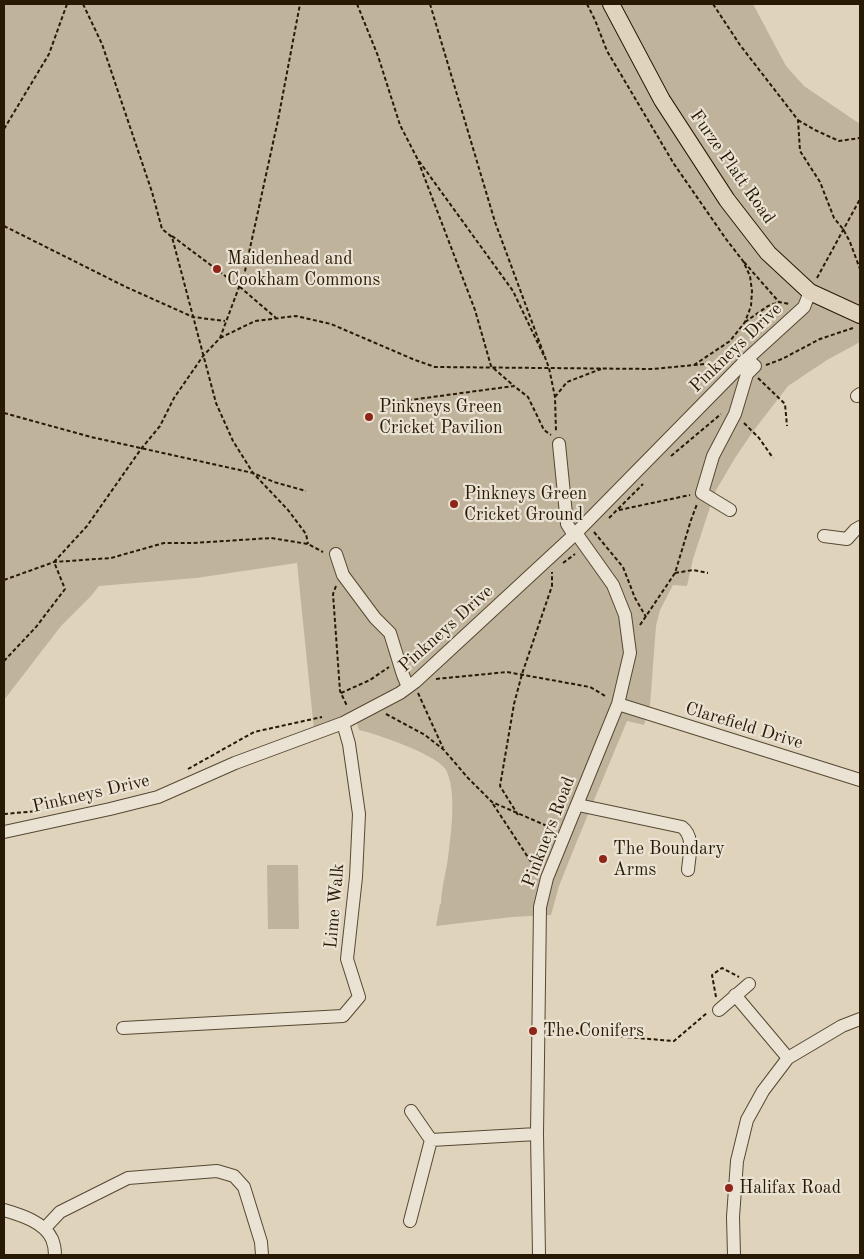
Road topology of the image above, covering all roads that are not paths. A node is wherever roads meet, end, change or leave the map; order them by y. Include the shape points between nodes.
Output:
1 (611, 4) edge
2 (807, 299) junction
3 (857, 321) edge
4 (751, 365) junction
5 (559, 444) road end
6 (730, 510) dead end
7 (857, 528) edge
8 (575, 534) junction
9 (824, 536) dead end
10 (332, 555) road end
11 (412, 688) junction
12 (618, 704) junction
13 (343, 723) junction
14 (860, 780) edge
15 (578, 804) junction
16 (4, 832) edge
17 (688, 870) dead end
18 (749, 984) dead end
19 (735, 995) junction
20 (719, 1010) road end
21 (860, 1019) edge
22 (123, 1028) dead end
23 (788, 1058) junction
24 (411, 1111) dead end
25 (537, 1134) junction
26 (430, 1140) junction
27 (4, 1210) edge
28 (410, 1221) dead end
29 (45, 1228) junction
30 (56, 1255) edge
31 (262, 1255) edge
32 (540, 1255) edge
33 (734, 1255) edge

1 - 2 main road, Furze Platt Road via 662,100 727,200
2 - 3 main road, Furze Platt Road
2 - 4 street, Pinkneys Drive
4 - 6 street via 713,456 702,493
4 - 8 street, Pinkneys Drive
5 - 8 street, Pinkneys Road via 567,524
7 - 9 street via 847,539
8 - 11 street, Pinkneys Drive
8 - 12 street, Pinkneys Road via 613,585 625,615 630,658
10 - 11 street via 343,575 390,633 402,675
11 - 13 street, Pinkneys Drive
12 - 14 street, Clarefield Drive
12 - 15 street, Pinkneys Road
13 - 16 street, Pinkneys Drive via 236,763 158,797
13 - 22 street, Lime Walk via 359,814 347,960 359,997 343,1016
15 - 17 street via 682,827 690,842
15 - 25 street, Pinkneys Road via 547,878 540,907
18 - 19 street
19 - 20 street
19 - 23 street
21 - 23 street
23 - 33 street via 763,1091 747,1120 737,1161
24 - 26 street
25 - 26 street
25 - 32 street, Pinkneys Road
26 - 28 street
27 - 29 street
29 - 30 street via 53,1240
29 - 31 street via 60,1212 128,1178 217,1171 234,1176 244,1187

